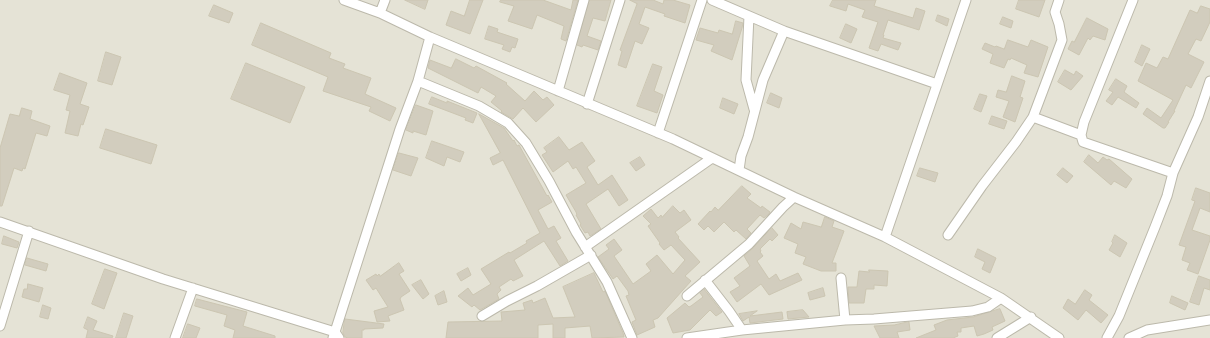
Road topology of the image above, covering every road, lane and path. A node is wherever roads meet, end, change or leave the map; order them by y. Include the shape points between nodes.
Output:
1 (344, 0) edge
2 (385, 0) edge
3 (584, 0) edge
4 (620, 0) edge
5 (702, 0) edge
6 (712, 0) edge
7 (966, 0) edge
8 (1059, 0) edge
9 (1133, 0) edge
10 (380, 14) junction
11 (749, 16) junction
12 (784, 31) junction
13 (430, 37) junction
14 (418, 81) junction
15 (1210, 81) edge
16 (937, 84) junction
17 (558, 90) junction
18 (587, 104) junction
19 (754, 110) junction
20 (1033, 117) junction
21 (658, 133) junction
22 (1080, 135) junction
23 (712, 158) junction
24 (739, 170) junction
25 (1173, 173) junction
26 (794, 197) junction
27 (0, 222) edge
28 (28, 231) junction
29 (948, 235) dead end
30 (885, 237) junction
31 (585, 247) junction
32 (591, 255) junction
33 (841, 278) dead end
34 (705, 280) junction
35 (193, 288) junction
36 (687, 296) dead end
37 (1001, 298) junction
38 (482, 316) dead end
39 (1031, 318) junction
40 (845, 320) junction
41 (1210, 320) edge
42 (0, 326) edge
43 (742, 330) junction
44 (335, 336) edge
45 (176, 338) edge
46 (632, 338) edge
47 (687, 338) edge
48 (691, 338) edge
49 (997, 338) edge
50 (1059, 338) edge
51 (1107, 338) edge
52 (1129, 338) edge

1 - 10 street
2 - 10 street
3 - 17 street
4 - 18 street
5 - 21 street
6 - 11 street
7 - 16 street
8 - 20 street via 1055,12 1062,40
9 - 22 street
10 - 13 street
11 - 12 street
11 - 19 street via 746,80
12 - 16 street
12 - 19 street via 763,80
13 - 14 street
13 - 17 street
14 - 31 street via 479,106 508,123 526,143
14 - 44 street via 400,129
15 - 25 street via 1198,117
16 - 30 street
17 - 18 street
18 - 21 street
19 - 24 street
20 - 22 street
20 - 29 street
21 - 23 street
22 - 25 street via 1083,142
23 - 24 street
23 - 31 street
24 - 26 street
25 - 51 street via 1158,220
26 - 30 street
26 - 34 street via 748,244
27 - 28 street
28 - 35 street
28 - 42 street
30 - 37 street
31 - 32 street
32 - 38 street
32 - 46 street via 607,282
33 - 40 street
34 - 36 street
34 - 43 street
35 - 44 street
35 - 45 street
37 - 39 street
37 - 40 street via 988,307 972,311
39 - 49 street
39 - 50 street
40 - 43 street
41 - 52 street via 1147,330
43 - 48 street
47 - 48 street

